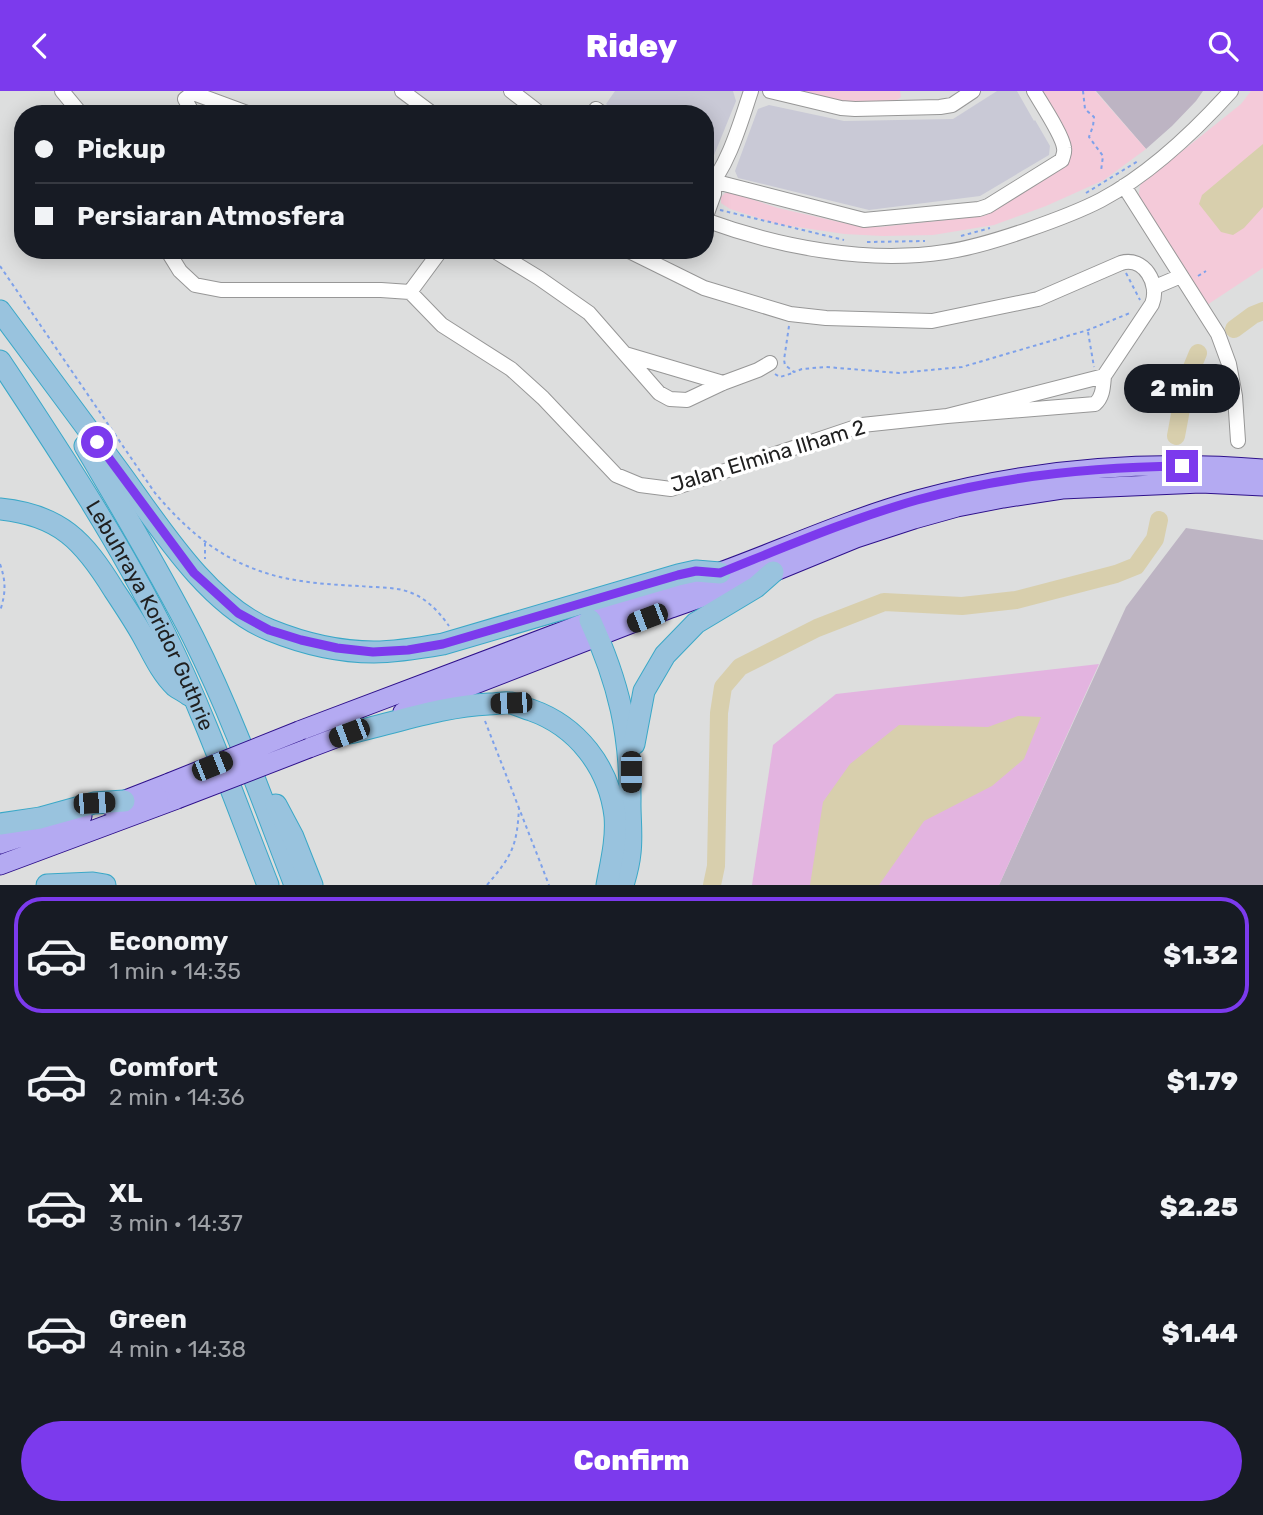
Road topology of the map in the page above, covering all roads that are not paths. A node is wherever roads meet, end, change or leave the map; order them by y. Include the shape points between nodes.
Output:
1 (62, 91) edge
2 (402, 91) edge
3 (512, 91) edge
4 (751, 91) edge
5 (770, 91) edge
6 (973, 91) edge
7 (1034, 91) edge
8 (1231, 91) edge
9 (73, 105) edge
10 (188, 105) edge
11 (226, 105) edge
12 (421, 105) edge
13 (526, 105) edge
14 (714, 174) edge
15 (714, 185) edge
16 (1124, 186) junction
17 (714, 223) edge
18 (173, 259) edge
19 (434, 259) edge
20 (507, 259) edge
21 (645, 259) edge
22 (1187, 277) junction
23 (1155, 287) junction
24 (410, 292) junction
25 (0, 313) edge
26 (623, 354) junction
27 (0, 361) edge
28 (770, 363) road end
29 (1100, 378) junction
30 (723, 383) junction
31 (947, 416) junction
32 (1238, 441) dead end
33 (1263, 469) edge
34 (1263, 486) edge
35 (0, 509) edge
36 (773, 572) junction
37 (720, 573) junction
38 (594, 628) junction
39 (194, 698) junction
40 (232, 723) junction
41 (349, 733) junction
42 (304, 740) junction
43 (631, 772) junction
44 (173, 791) junction
45 (124, 801) junction
46 (0, 824) edge
47 (0, 844) edge
48 (0, 865) edge
49 (47, 885) edge
50 (105, 885) edge
51 (268, 885) edge
52 (295, 885) edge
53 (312, 885) edge
54 (607, 885) edge
55 (623, 885) edge

1 - 9 street
2 - 12 street
3 - 13 street
4 - 14 street via 734,139
5 - 6 street via 841,109 940,107
7 - 15 street via 1063,145 1062,160 979,209 864,220
8 - 16 street via 1174,148
10 - 11 street via 185,99 194,93
16 - 17 street via 1059,219 945,252 894,256 811,249
16 - 22 street
18 - 24 street via 195,285 221,290
19 - 24 street
20 - 26 street via 589,313
21 - 23 street via 704,288 790,314 826,318 932,321 1038,299 1128,261 1141,265
22 - 23 street
22 - 32 street via 1218,334 1228,364
23 - 29 street, Jalan Elmina Ilham 2 via 1152,304
24 - 31 street, Jalan Elmina Ilham 2 via 442,325 511,369 616,475 640,485 671,489 862,425
25 - 37 highway via 194,573 238,613 269,630 337,648 408,650 443,644 678,575
25 - 40 highway, Lebuhraya Koridor Guthrie via 137,533 193,637
26 - 30 street
26 - 30 street via 670,399 687,400
27 - 39 highway, Lebuhraya Koridor Guthrie via 115,543
28 - 30 street
29 - 31 street, Jalan Elmina Ilham 2
29 - 31 street, Jalan Elmina Ilham 2 via 1102,395 1095,404
33 - 37 main road via 1155,466 1075,470 998,481 861,518
34 - 36 main road via 1133,485 1003,498 914,519
35 - 39 highway via 46,520 84,547 164,673
36 - 38 main road via 671,608
36 - 43 highway via 696,623 665,655 644,691
37 - 38 main road
38 - 41 main road
38 - 42 main road
38 - 43 highway via 622,708
39 - 51 highway, Lebuhraya Koridor Guthrie
40 - 52 highway, Lebuhraya Koridor Guthrie
40 - 53 highway via 293,837
41 - 42 main road
41 - 54 highway via 472,705 511,703 547,716 593,755 609,789 615,817
42 - 44 main road, bridge
43 - 55 highway via 630,855
44 - 45 main road
44 - 48 main road
45 - 46 highway via 94,803
45 - 47 main road
49 - 50 highway

